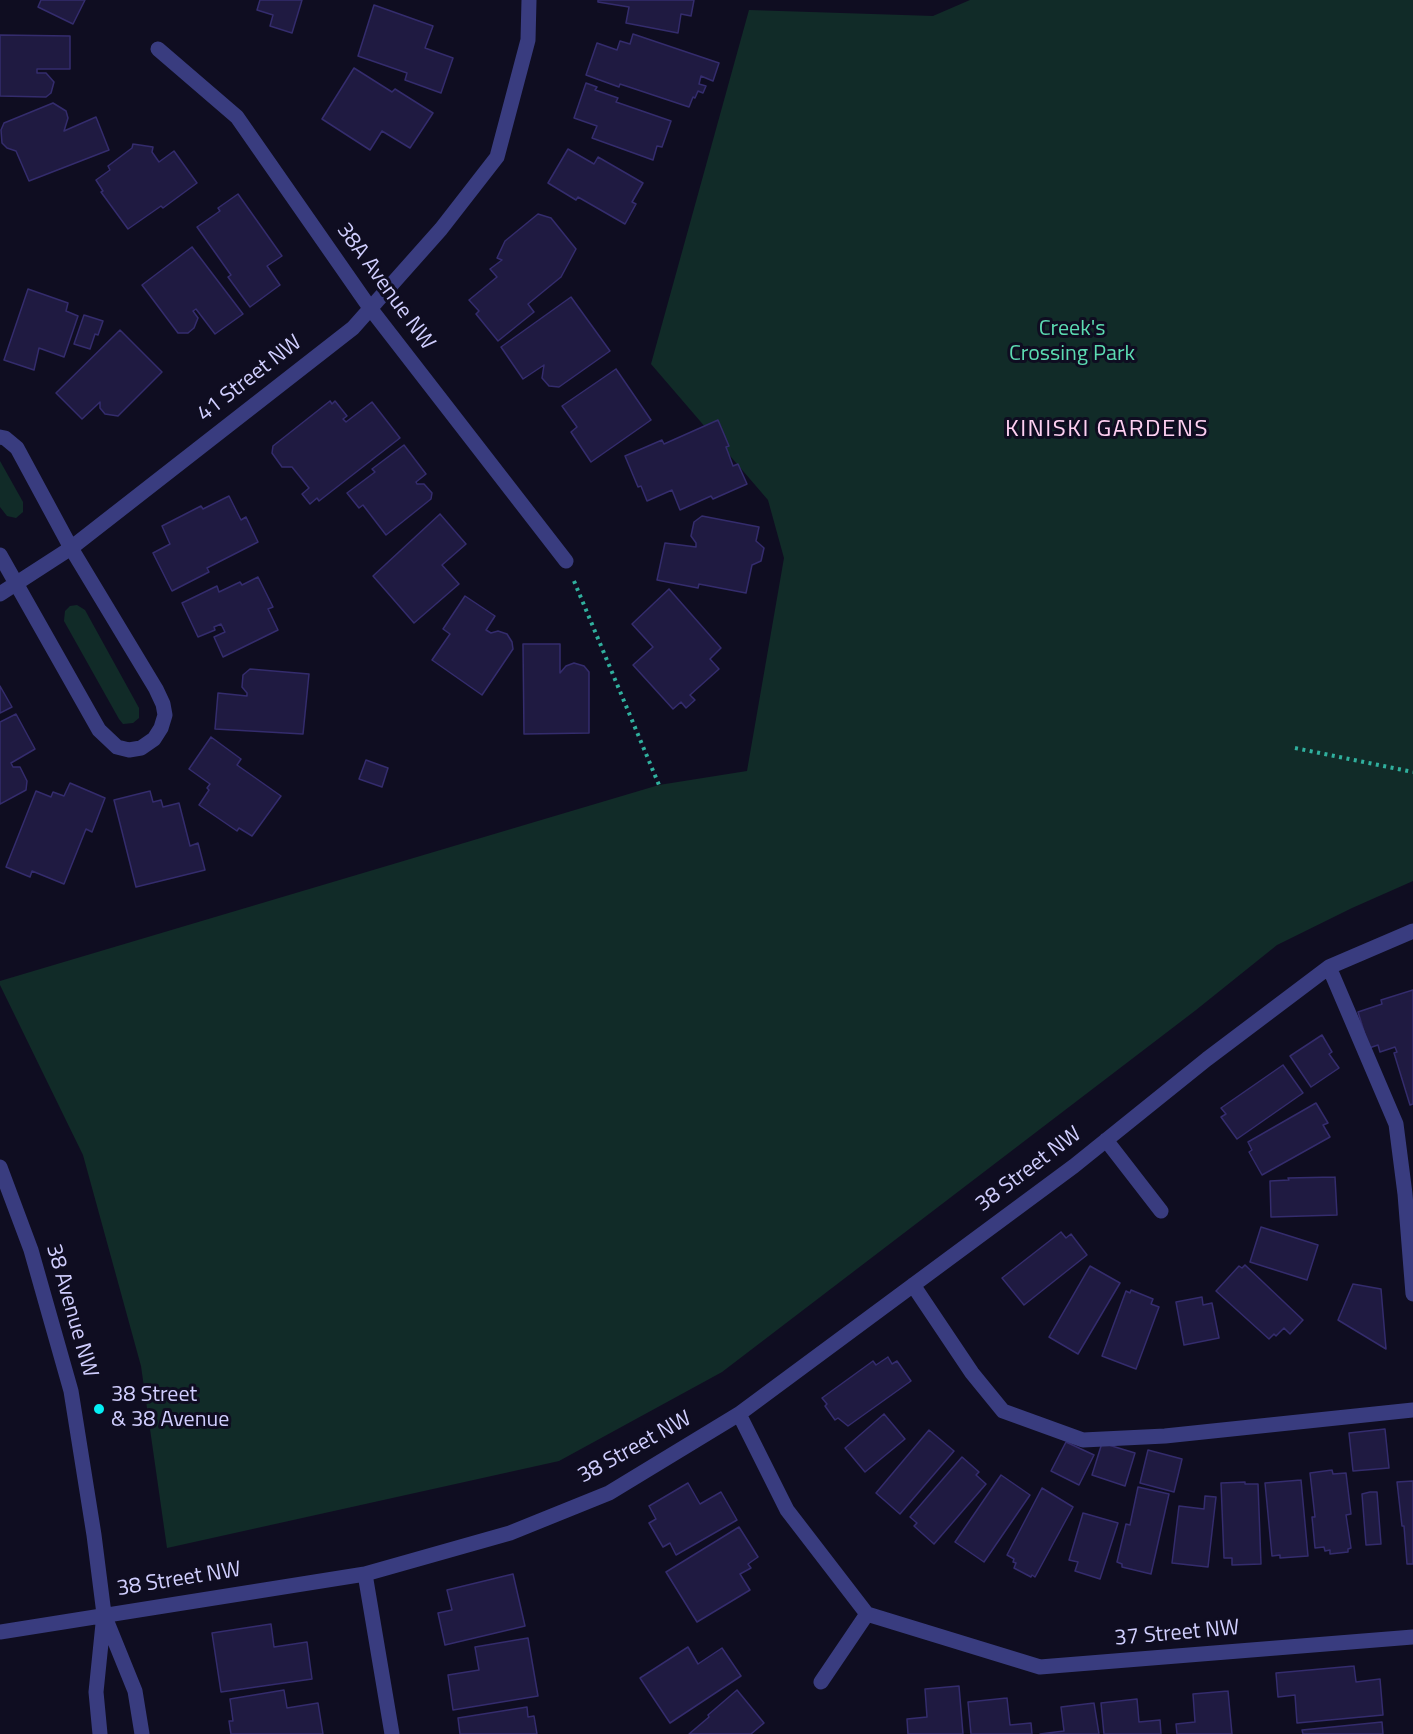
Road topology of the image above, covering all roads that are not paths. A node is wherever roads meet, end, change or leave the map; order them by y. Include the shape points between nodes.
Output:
1 (529, 0) edge
2 (158, 49) dead end
3 (370, 308) junction
4 (0, 437) edge
5 (71, 548) junction
6 (0, 555) edge
7 (566, 561) road end
8 (15, 583) junction
9 (0, 594) edge
10 (1413, 930) edge
11 (1329, 967) junction
12 (1106, 1140) junction
13 (0, 1167) edge
14 (1161, 1211) dead end
15 (913, 1285) junction
16 (1413, 1294) edge
17 (1413, 1410) edge
18 (739, 1414) junction
19 (364, 1574) junction
20 (104, 1614) junction
21 (867, 1614) junction
22 (0, 1632) edge
23 (1413, 1636) edge
24 (822, 1682) dead end
25 (100, 1734) edge
26 (142, 1734) edge
27 (392, 1734) edge

1 - 3 street, 41 Street NW via 528,40 497,157 441,229
2 - 3 street, 38A Avenue NW via 237,117
3 - 5 street, 41 Street NW via 353,328
3 - 7 street, 38A Avenue NW
4 - 5 street via 17,448
5 - 8 street, 41 Street NW
5 - 8 street via 163,704 161,728 141,748 117,747 99,730
6 - 8 street
8 - 9 street, 41 Street NW
10 - 11 street, 38 Street NW
11 - 12 street, 38 Street NW
11 - 16 street via 1396,1124
12 - 14 street, 38 Street NW
12 - 15 street, 38 Street NW
13 - 20 street, 38 Avenue NW via 31,1250 71,1392
15 - 17 street via 972,1373 1003,1411 1083,1440 1165,1436
15 - 18 street, 38 Street NW
18 - 19 street, 38 Street NW via 609,1493 510,1533
18 - 21 street via 787,1510
19 - 20 street, 38 Street NW
19 - 27 street
20 - 22 street, 38 Street NW
20 - 25 street, 38 Avenue NW via 96,1692
20 - 26 street, 38 Avenue NW via 135,1691
21 - 23 street, 37 Street NW via 1040,1667
21 - 24 street

